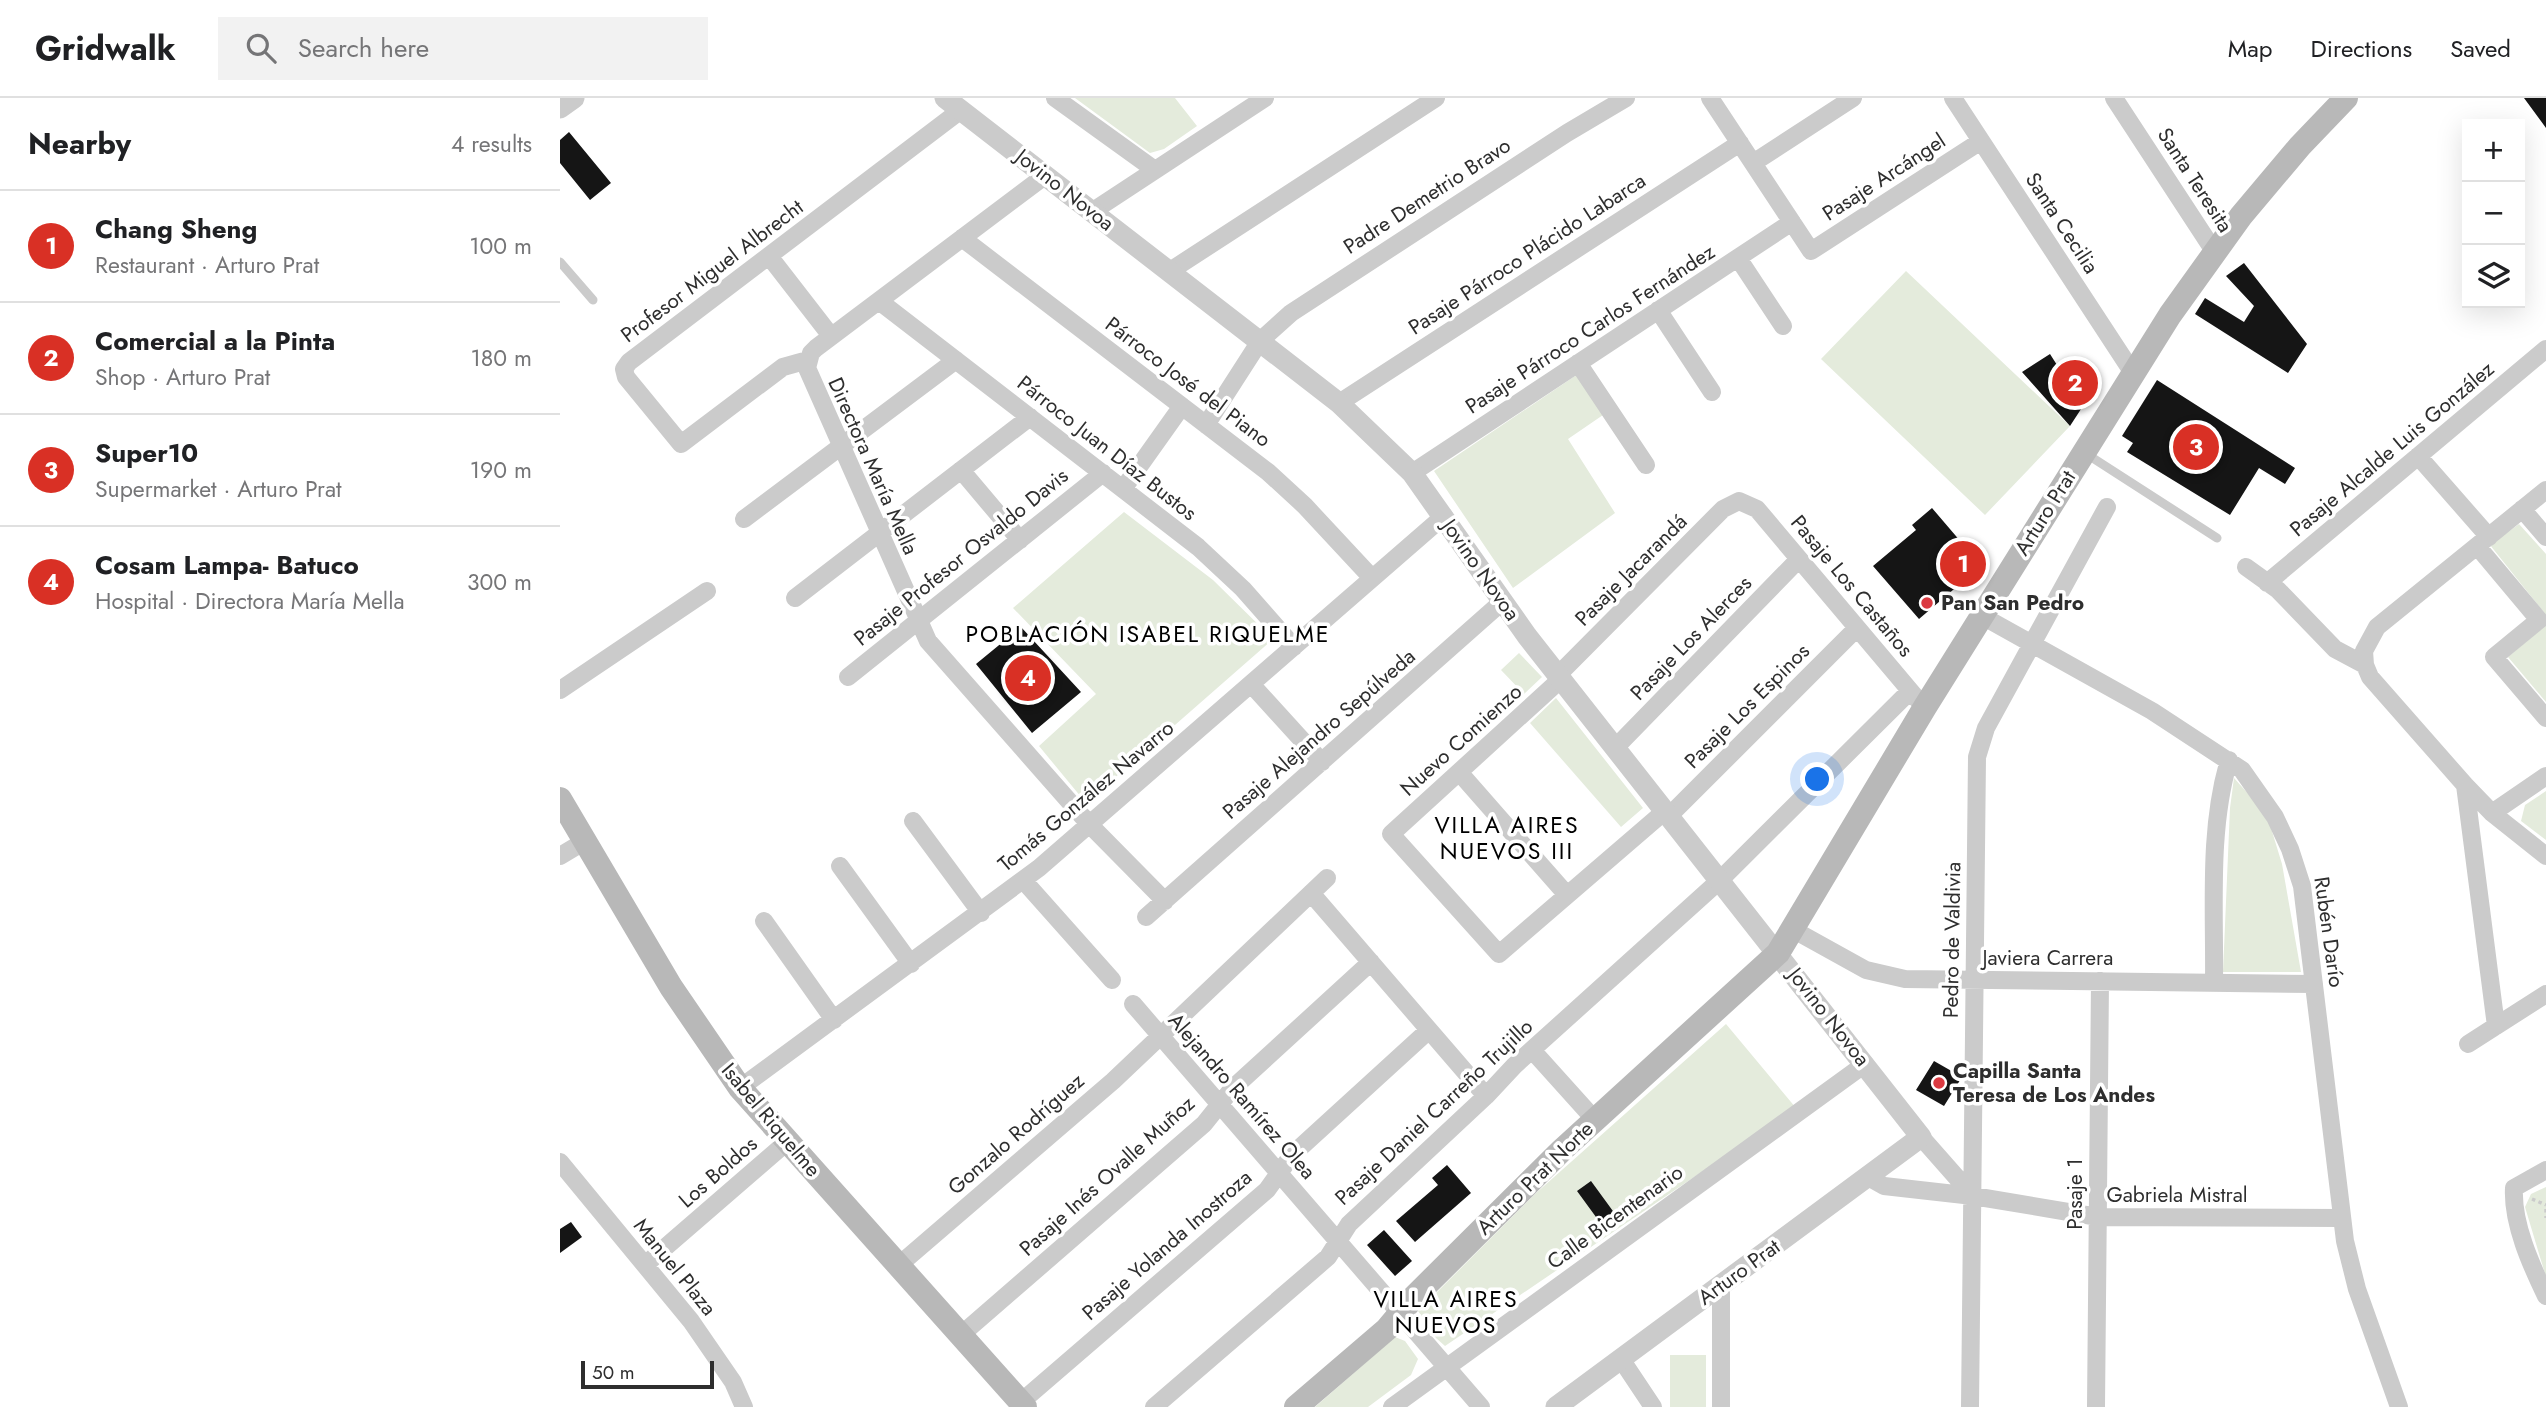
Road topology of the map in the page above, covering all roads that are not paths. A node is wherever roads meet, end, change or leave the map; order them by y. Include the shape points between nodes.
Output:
1 (574, 98) edge
2 (1055, 98) edge
3 (1265, 98) edge
4 (1436, 98) edge
5 (1626, 98) edge
6 (1710, 98) edge
7 (1853, 98) edge
8 (1953, 98) edge
9 (2114, 98) edge
10 (2346, 98) edge
11 (953, 104) edge
12 (560, 108) edge
13 (1981, 141) junction
14 (1740, 143) junction
15 (1753, 163) junction
16 (1155, 170) junction
17 (1046, 175) junction
18 (1093, 211) junction
19 (1792, 222) junction
20 (962, 238) junction
21 (2214, 251) junction
22 (769, 256) junction
23 (1738, 258) junction
24 (560, 262) edge
25 (1170, 271) junction
26 (593, 300) dead end
27 (879, 300) junction
28 (1658, 310) junction
29 (1783, 326) dead end
30 (831, 336) junction
31 (1260, 341) junction
32 (2546, 349) edge
33 (808, 360) junction
34 (956, 360) junction
35 (1578, 363) junction
36 (2133, 373) junction
37 (1712, 392) dead end
38 (1339, 403) junction
39 (1182, 406) junction
40 (1030, 417) junction
41 (1206, 425) junction
42 (840, 448) junction
43 (2084, 452) junction
44 (2418, 456) junction
45 (1646, 465) dead end
46 (961, 470) junction
47 (1412, 473) junction
48 (1103, 474) junction
49 (1123, 489) junction
50 (2546, 490) edge
51 (1739, 501) joint
52 (2107, 506) dead end
53 (2522, 509) junction
54 (1444, 516) junction
55 (744, 519) dead end
56 (878, 533) junction
57 (2546, 537) edge
58 (2217, 538) dead end
59 (1020, 540) junction
60 (2483, 541) junction
61 (1800, 559) junction
62 (2246, 567) dead end
63 (1372, 578) junction
64 (2267, 583) junction
65 (707, 591) dead end
66 (795, 598) dead end
67 (1503, 601) junction
68 (1982, 616) junction
69 (918, 621) junction
70 (1857, 628) junction
71 (2032, 645) junction
72 (1294, 647) junction
73 (2365, 665) junction
74 (848, 677) dead end
75 (1559, 677) junction
76 (1251, 684) junction
77 (560, 690) edge
78 (1918, 699) junction
79 (2546, 718) edge
80 (1615, 748) junction
81 (2229, 760) junction
82 (1322, 762) junction
83 (1459, 772) junction
84 (2546, 776) edge
85 (2465, 785) junction
86 (560, 799) edge
87 (2492, 813) junction
88 (1667, 814) junction
89 (914, 821) dead end
90 (1090, 825) junction
91 (585, 841) junction
92 (560, 856) edge
93 (2546, 856) edge
94 (840, 866) dead end
95 (1326, 877) dead end
96 (1023, 880) junction
97 (1719, 881) junction
98 (1311, 893) junction
99 (1567, 895) junction
100 (1165, 901) junction
101 (981, 913) junction
102 (1146, 917) dead end
103 (764, 921) dead end
104 (1793, 929) junction
105 (1778, 953) junction
106 (1371, 962) junction
107 (911, 964) junction
108 (1112, 980) dead end
109 (1974, 980) junction
110 (2100, 981) junction
111 (2214, 983) junction
112 (2315, 984) junction
113 (2546, 994) edge
114 (1133, 1004) dead end
115 (834, 1020) junction
116 (2496, 1026) junction
117 (1429, 1030) junction
118 (1160, 1035) junction
119 (2468, 1044) dead end
120 (1532, 1050) junction
121 (1865, 1064) junction
122 (740, 1088) junction
123 (1486, 1096) junction
124 (1220, 1105) junction
125 (1595, 1120) junction
126 (1921, 1137) junction
127 (787, 1142) junction
128 (560, 1162) edge
129 (2546, 1170) edge
130 (1279, 1173) junction
131 (1868, 1177) junction
132 (1973, 1196) junction
133 (2098, 1217) junction
134 (2341, 1218) junction
135 (1338, 1242) junction
136 (646, 1264) junction
137 (899, 1265) junction
138 (1721, 1285) junction
139 (2546, 1296) edge
140 (1400, 1314) junction
141 (962, 1334) junction
142 (1621, 1359) junction
143 (1447, 1367) junction
144 (1023, 1404) edge
145 (744, 1407) edge
146 (1154, 1407) edge
147 (1296, 1407) edge
148 (1392, 1407) edge
149 (1481, 1407) edge
150 (1556, 1407) edge
151 (1653, 1407) edge
152 (1721, 1407) edge
153 (1970, 1407) edge
154 (2096, 1407) edge
155 (2399, 1407) edge

1 - 12 street
2 - 16 street
3 - 16 street
4 - 25 street
5 - 31 street, Padre Demetrio Bravo via 1306,303
6 - 14 street
7 - 15 street
8 - 13 street, Santa Cecilia
9 - 21 street, Santa Teresita
10 - 21 main road, Arturo Prat
11 - 17 street, Jovino Novoa
11 - 22 street, Profesor Miguel Albrecht
13 - 19 street, Pasaje Arcángel via 1811,251
13 - 36 street, Santa Cecilia
14 - 15 street
14 - 38 street, Pasaje Párroco Plácido Labarca
15 - 19 street
16 - 18 street
17 - 18 street, Jovino Novoa
17 - 20 street, Directora María Mella
18 - 25 street, Jovino Novoa
19 - 23 street, Pasaje Párroco Carlos Fernández
20 - 27 street, Directora María Mella
20 - 39 street, Párroco José del Piano
21 - 36 main road, Arturo Prat
22 - 30 street
22 - 33 street, Profesor Miguel Albrecht via 629,362 624,373 681,444 783,367
23 - 28 street, Pasaje Párroco Carlos Fernández
23 - 29 street
24 - 26 lane
25 - 31 street, Jovino Novoa
27 - 30 street, Directora María Mella
27 - 34 street, Párroco Juan Díaz Bustos
28 - 35 street, Pasaje Párroco Carlos Fernández
28 - 37 street
30 - 33 street, Directora María Mella
31 - 38 street, Jovino Novoa
31 - 41 street, Padre Demetrio Bravo
32 - 44 street, Pasaje Alcalde Luis González
33 - 42 street, Directora María Mella via 808,375
34 - 40 street, Párroco Juan Díaz Bustos
34 - 42 street
35 - 45 street
35 - 47 street, Pasaje Párroco Carlos Fernández
36 - 43 main road, Arturo Prat
38 - 47 street, Jovino Novoa
39 - 41 street, Párroco José del Piano
39 - 49 street
40 - 46 street
40 - 48 street, Párroco Juan Díaz Bustos
41 - 63 street, Párroco José del Piano via 1285,488
42 - 55 street
42 - 56 street, Directora María Mella
43 - 58 lane
43 - 68 main road, Arturo Prat
44 - 60 street
44 - 64 street, Pasaje Alcalde Luis González
46 - 56 street
46 - 59 street
47 - 54 street, Jovino Novoa
48 - 49 street, Párroco Juan Díaz Bustos
48 - 59 street, Pasaje Profesor Osvaldo Davis
49 - 72 street, Párroco Juan Díaz Bustos via 1215,561
50 - 53 street
51 - 61 street, Pasaje Los Castaños via 1757,509
51 - 75 street, Pasaje Jacarandá via 1723,509
52 - 71 street, Pedro de Valdivia
53 - 57 street
53 - 60 street
54 - 63 street, Tomás González Navarro
54 - 67 street, Jovino Novoa
56 - 66 street
56 - 69 street, Directora María Mella
59 - 69 street, Pasaje Profesor Osvaldo Davis
60 - 73 street via 2377,627 2365,644
60 - 79 street via 2539,620 2494,657
61 - 70 street, Pasaje Los Castaños
61 - 80 street, Pasaje Los Alerces
62 - 64 street
63 - 72 street, Tomás González Navarro
64 - 73 street via 2335,649
65 - 77 street
67 - 75 street, Jovino Novoa
67 - 82 street, Pasaje Alejandro Sepúlveda
68 - 71 street, Rubén Darío
68 - 78 main road, Arturo Prat
69 - 74 street, Pasaje Profesor Osvaldo Davis
69 - 90 street, Directora María Mella via 936,652
70 - 78 street, Pasaje Los Castaños
70 - 88 street, Pasaje Los Espinos
71 - 81 street, Rubén Darío
71 - 109 street, Pedro de Valdivia via 1986,728 1977,757
72 - 76 street, Tomás González Navarro
73 - 85 street via 2374,682
75 - 80 street, Jovino Novoa
75 - 83 street, Nuevo Comienzo
76 - 82 street
76 - 90 street, Tomás González Navarro
78 - 97 street, Pasaje Daniel Carreño Trujillo
78 - 104 main road, Arturo Prat
80 - 88 street, Jovino Novoa
81 - 111 street via 2216,835
81 - 112 street, Rubén Darío via 2265,799 2290,849 2302,886
82 - 100 street, Pasaje Alejandro Sepúlveda
83 - 99 street
83 - 99 street, Nuevo Comienzo via 1391,834 1499,954
84 - 87 street
85 - 87 street
85 - 116 street
86 - 91 main road, Isabel Riquelme
87 - 93 street
88 - 97 street, Jovino Novoa
88 - 99 street
89 - 101 street
90 - 96 street, Tomás González Navarro
90 - 100 street
91 - 92 street
91 - 122 main road, Isabel Riquelme via 671,987
94 - 107 street
95 - 98 street, Gonzalo Rodríguez
96 - 101 street, Tomás González Navarro
96 - 108 street
97 - 105 street, Jovino Novoa
97 - 120 street, Pasaje Daniel Carreño Trujillo
98 - 106 street
98 - 118 street, Gonzalo Rodríguez
100 - 102 street, Pasaje Alejandro Sepúlveda
101 - 107 street, Tomás González Navarro
103 - 115 street
104 - 105 main road, Arturo Prat
104 - 109 street, Javiera Carrera via 1878,974
105 - 121 street, Jovino Novoa
105 - 125 main road, Arturo Prat Norte
106 - 117 street
106 - 124 street, Pasaje Inés Ovalle Muñoz
107 - 115 street, Tomás González Navarro
109 - 110 street, Javiera Carrera
109 - 132 street, Pedro de Valdivia
110 - 111 street, Javiera Carrera
110 - 133 street, Pasaje 1
111 - 112 street, Javiera Carrera
112 - 134 street, Rubén Darío
113 - 116 street
114 - 118 street, Alejandro Ramírez Olea
115 - 122 street, Tomás González Navarro
116 - 119 street
117 - 123 street
117 - 130 street, Pasaje Yolanda Inostroza via 1292,1155
118 - 124 street, Alejandro Ramírez Olea
118 - 137 street, Gonzalo Rodríguez
120 - 123 street, Pasaje Daniel Carreño Trujillo
120 - 125 street
121 - 126 street, Jovino Novoa
121 - 143 street, Calle Bicentenario
122 - 127 main road, Isabel Riquelme
123 - 135 street, Pasaje Daniel Carreño Trujillo via 1349,1224
124 - 130 street, Alejandro Ramírez Olea
124 - 141 street, Pasaje Inés Ovalle Muñoz via 1204,1124
125 - 140 main road, Arturo Prat Norte
126 - 131 street, Arturo Prat
126 - 132 street
127 - 136 street, Los Boldos
127 - 137 main road, Isabel Riquelme
128 - 136 street, Manuel Plaza
129 - 139 street via 2514,1188 2516,1214
130 - 135 street, Alejandro Ramírez Olea
130 - 144 street, Pasaje Yolanda Inostroza via 1267,1189
131 - 132 street, Gabriela Mistral via 1884,1186
131 - 138 street, Arturo Prat
132 - 133 street, Gabriela Mistral
132 - 153 street, Pedro de Valdivia
133 - 134 street, Gabriela Mistral
133 - 154 street, Pasaje 1
134 - 155 street, Rubén Darío via 2357,1289
135 - 140 street, Alejandro Ramírez Olea
135 - 146 street, Pasaje Daniel Carreño Trujillo via 1328,1257
136 - 145 street, Manuel Plaza via 727,1372
137 - 141 main road, Isabel Riquelme
138 - 142 street, Arturo Prat
138 - 152 street
140 - 143 street, Alejandro Ramírez Olea
140 - 147 main road, Arturo Prat Norte
141 - 144 main road, Isabel Riquelme
142 - 150 street, Arturo Prat
142 - 151 street
143 - 148 street, Calle Bicentenario
143 - 149 street, Alejandro Ramírez Olea

